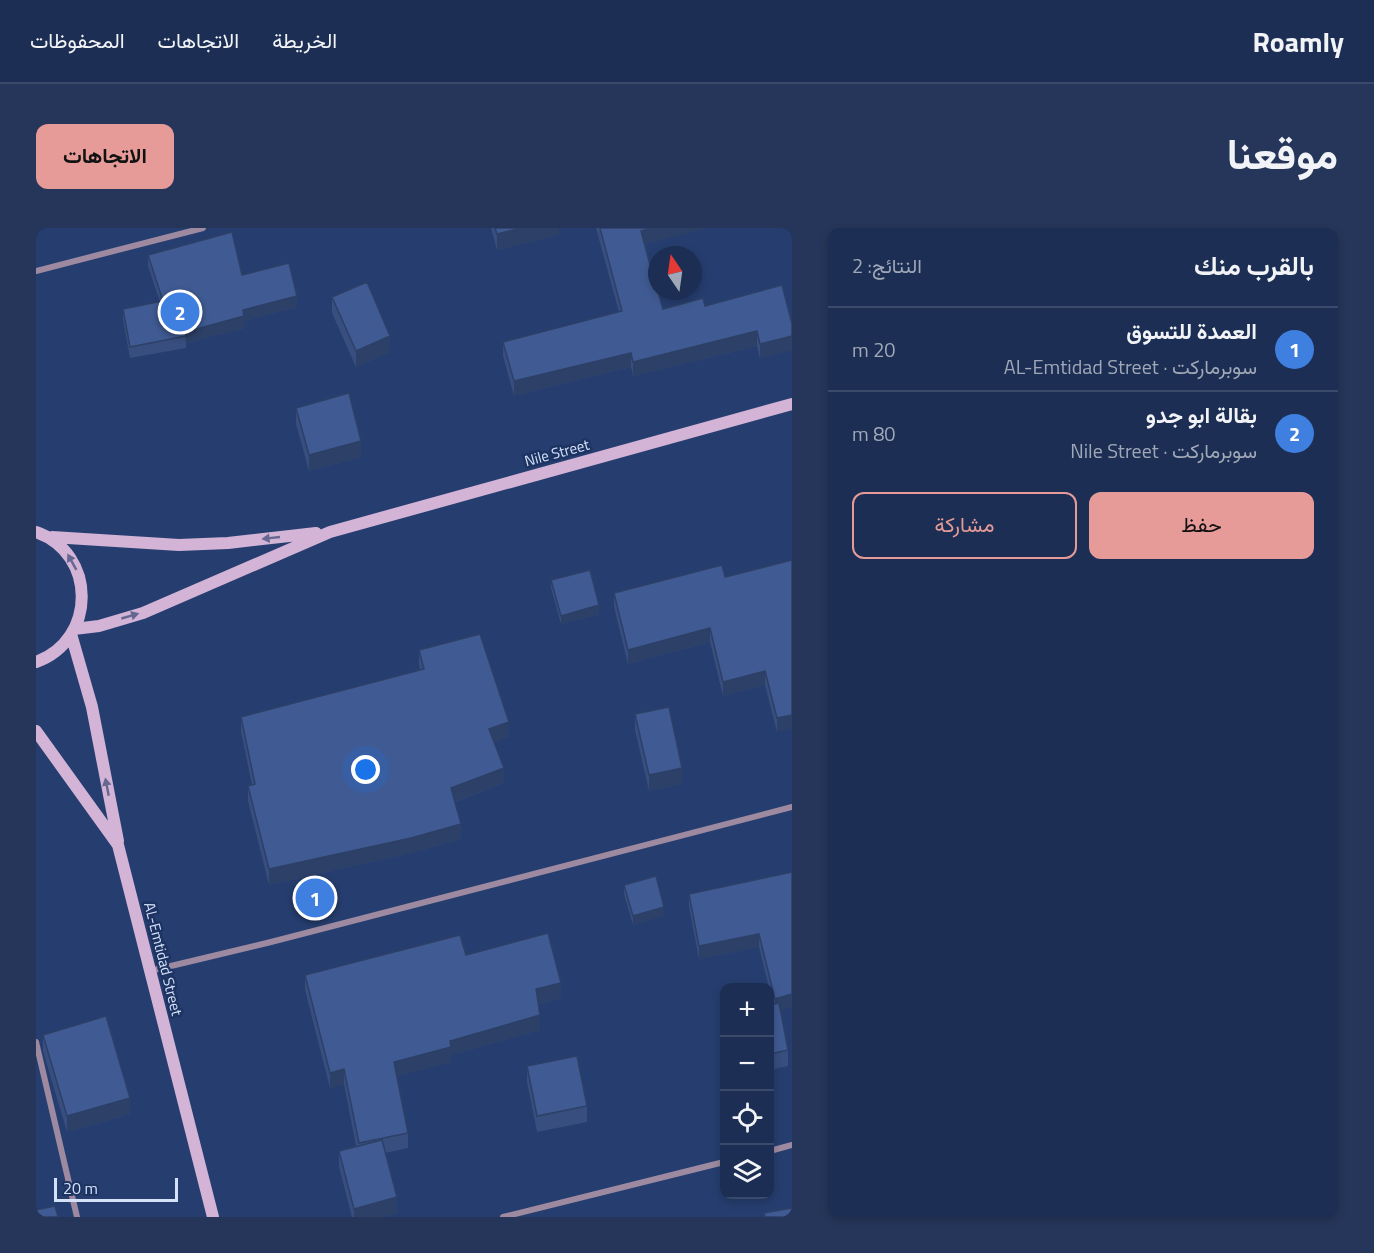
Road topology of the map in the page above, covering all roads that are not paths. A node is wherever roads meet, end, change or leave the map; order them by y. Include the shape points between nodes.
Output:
1 (203, 228) edge
2 (36, 272) edge
3 (792, 404) edge
4 (36, 532) edge
5 (330, 532) junction
6 (52, 537) junction
7 (72, 632) junction
8 (36, 662) edge
9 (36, 731) edge
10 (792, 807) edge
11 (118, 845) junction
12 (150, 971) junction
13 (36, 1042) edge
14 (792, 1145) edge
15 (774, 1150) edge
16 (720, 1163) edge
17 (77, 1217) edge
18 (213, 1217) edge
19 (503, 1217) edge

1 - 2 street
3 - 5 street, Nile Street
4 - 6 street, Nile Street
5 -> 6 street, Nile Street via 179,544
7 -> 5 street, Nile Street via 143,613
7 -> 6 street via 81,610 82,590 77,570
7 - 8 street via 58,649
11 -> 7 street via 92,707
9 - 11 street, AL-Emtidad Street
10 - 12 street
11 - 12 street, AL-Emtidad Street
12 - 18 street, AL-Emtidad Street
13 - 17 street
14 - 15 street
16 - 19 street

